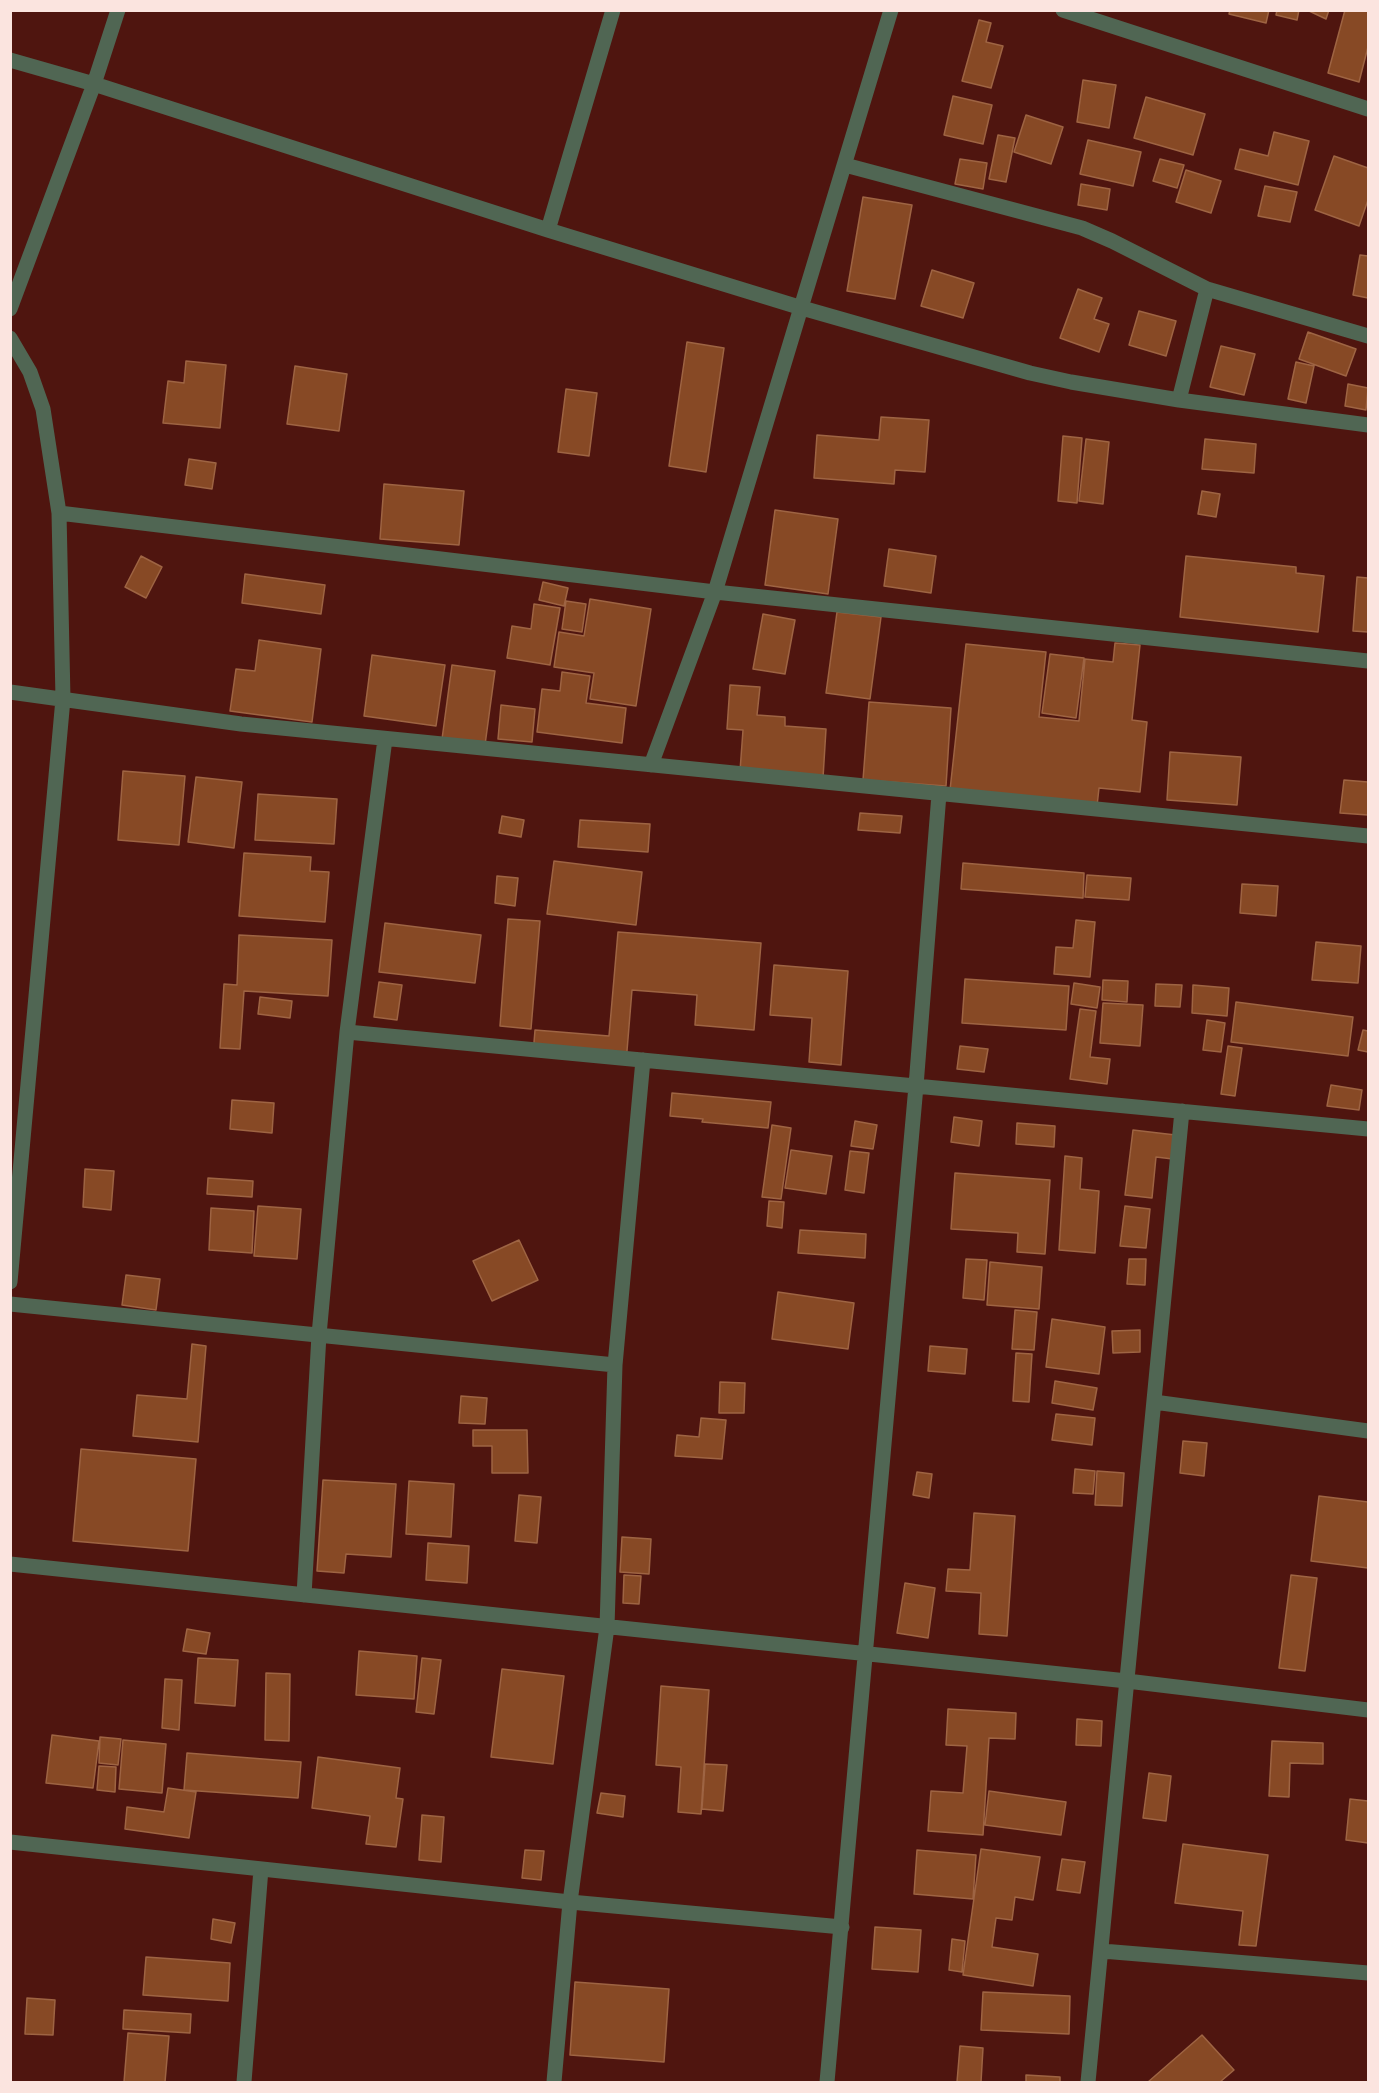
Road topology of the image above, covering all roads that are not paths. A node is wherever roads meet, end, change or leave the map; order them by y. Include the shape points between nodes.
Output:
1 (118, 10) edge
2 (613, 10) edge
3 (891, 10) edge
4 (1063, 10) edge
5 (10, 60) edge
6 (94, 84) junction
7 (1368, 109) edge
8 (845, 165) junction
9 (548, 230) junction
10 (1207, 289) junction
11 (802, 308) junction
12 (10, 309) edge
13 (1368, 336) edge
14 (10, 338) edge
15 (1179, 400) junction
16 (1368, 425) edge
17 (59, 513) junction
18 (715, 592) junction
19 (1368, 661) edge
20 (12, 692) edge
21 (63, 699) junction
22 (385, 739) junction
23 (651, 765) junction
24 (939, 794) junction
25 (1368, 836) edge
26 (347, 1032) junction
27 (643, 1060) junction
28 (916, 1086) junction
29 (1182, 1111) junction
30 (1368, 1129) edge
31 (10, 1282) edge
32 (10, 1304) edge
33 (319, 1335) junction
34 (615, 1365) junction
35 (1154, 1402) junction
36 (1368, 1431) edge
37 (10, 1564) edge
38 (303, 1595) junction
39 (607, 1627) junction
40 (866, 1653) junction
41 (1127, 1681) junction
42 (1368, 1710) edge
43 (10, 1842) edge
44 (261, 1869) junction
45 (570, 1902) junction
46 (842, 1927) junction
47 (1102, 1951) junction
48 (1368, 1972) edge
49 (244, 2082) edge
50 (554, 2082) edge
51 (827, 2082) edge
52 (1088, 2082) edge

1 - 6 street
2 - 9 street
3 - 8 street
4 - 7 street
5 - 6 street
6 - 9 street
6 - 12 street
8 - 10 street via 1082,228
8 - 11 street
9 - 11 street
10 - 13 street
10 - 15 street
11 - 15 street via 1030,373
11 - 18 street
14 - 17 street via 30,372 43,409
15 - 16 street
17 - 18 street
17 - 21 street
18 - 19 street
18 - 23 street
20 - 21 street
21 - 22 street
21 - 31 street
22 - 23 street
22 - 26 street
23 - 24 street
24 - 25 street
24 - 28 street
26 - 27 street
26 - 33 street
27 - 28 street
27 - 34 street
28 - 29 street
28 - 40 street
29 - 30 street
29 - 35 street
32 - 33 street
33 - 34 street
33 - 38 street
34 - 39 street
35 - 36 street
35 - 41 street
37 - 38 street
38 - 39 street
39 - 40 street
39 - 45 street
40 - 41 street
40 - 46 street
41 - 42 street
41 - 47 street
43 - 44 street
44 - 45 street
44 - 49 street
45 - 46 street
45 - 50 street
46 - 51 street
47 - 48 street
47 - 52 street

